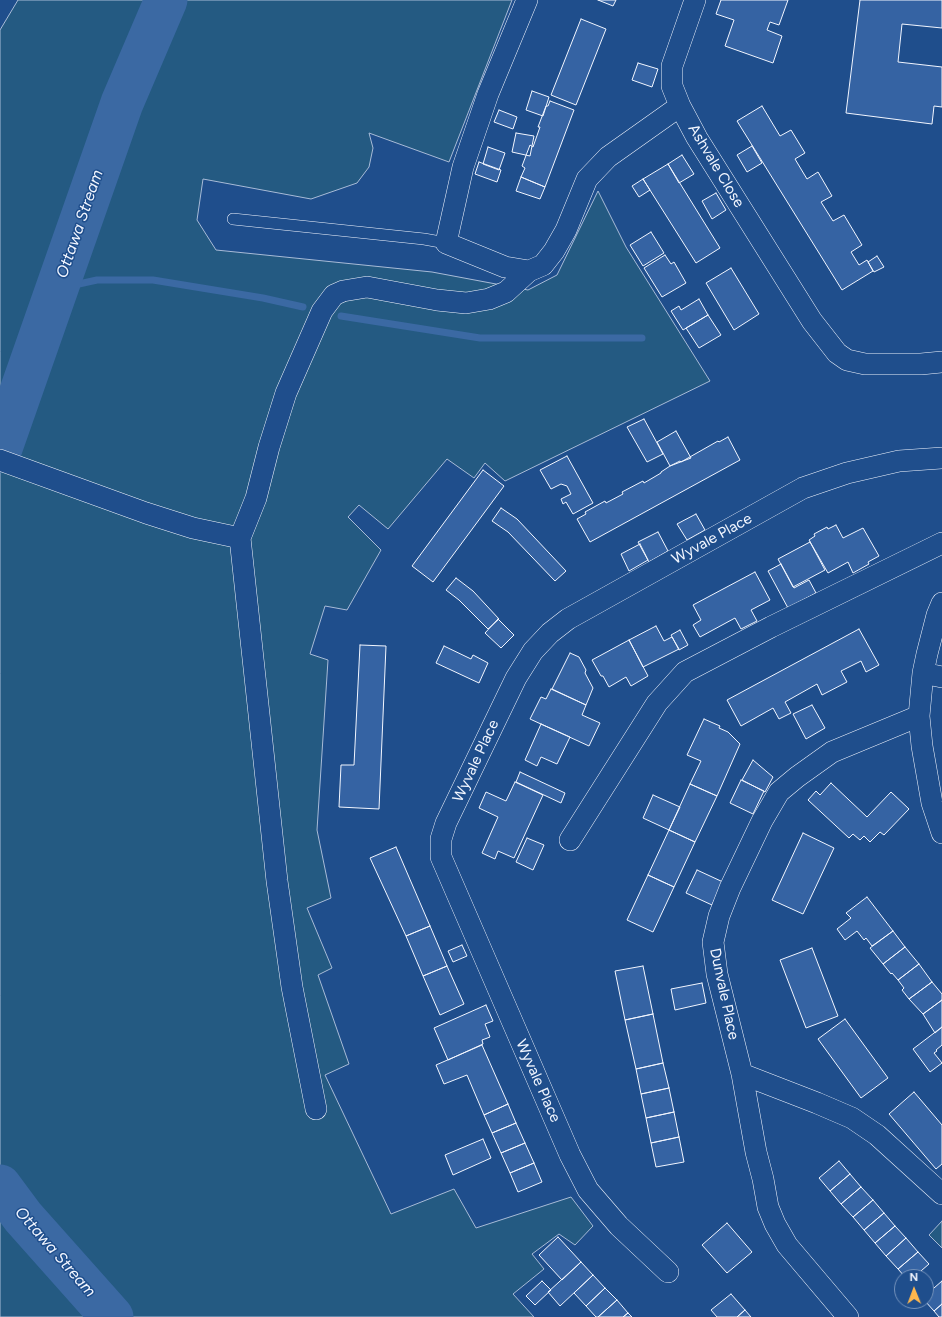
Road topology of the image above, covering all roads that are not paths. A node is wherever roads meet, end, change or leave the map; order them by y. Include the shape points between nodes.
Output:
1 (527, 0) edge
2 (695, 0) edge
3 (680, 106) junction
4 (233, 219) dead end
5 (446, 243) junction
6 (529, 271) junction
7 (942, 362) edge
8 (942, 458) edge
9 (0, 460) edge
10 (240, 538) junction
11 (942, 543) edge
12 (942, 603) edge
13 (932, 675) edge
14 (919, 716) junction
15 (942, 833) edge
16 (570, 840) dead end
17 (742, 1074) junction
18 (316, 1109) dead end
19 (942, 1194) edge
20 (668, 1272) dead end
21 (848, 1317) edge

1 - 5 street via 488,94 463,167
2 - 3 street, Ashvale Close via 672,66 672,86
3 - 6 street via 608,157 587,180 566,230 554,251 543,265
3 - 7 street, Ashvale Close via 812,321 837,352 847,360 865,364
4 - 5 lane
5 - 6 street via 505,267
6 - 10 street via 506,292 489,300 466,303 367,287 334,295 322,311 286,392 256,498
8 - 20 street, Wyvale Place via 899,461 847,473 803,488 568,619 533,651 516,678 441,839 441,857 570,1155 588,1190 619,1226
9 - 10 street via 146,513 193,528
10 - 18 street via 277,881 292,987
11 - 16 street via 771,626 685,672 657,703
12 - 13 street via 937,615
13 - 14 street
14 - 15 street via 932,803
14 - 17 street, Dunvale Place via 832,752 779,792 762,821 730,888 719,916 713,942 717,974
17 - 19 street via 852,1118 877,1135
17 - 21 street, Dunvale Place via 768,1207 775,1224 787,1245

